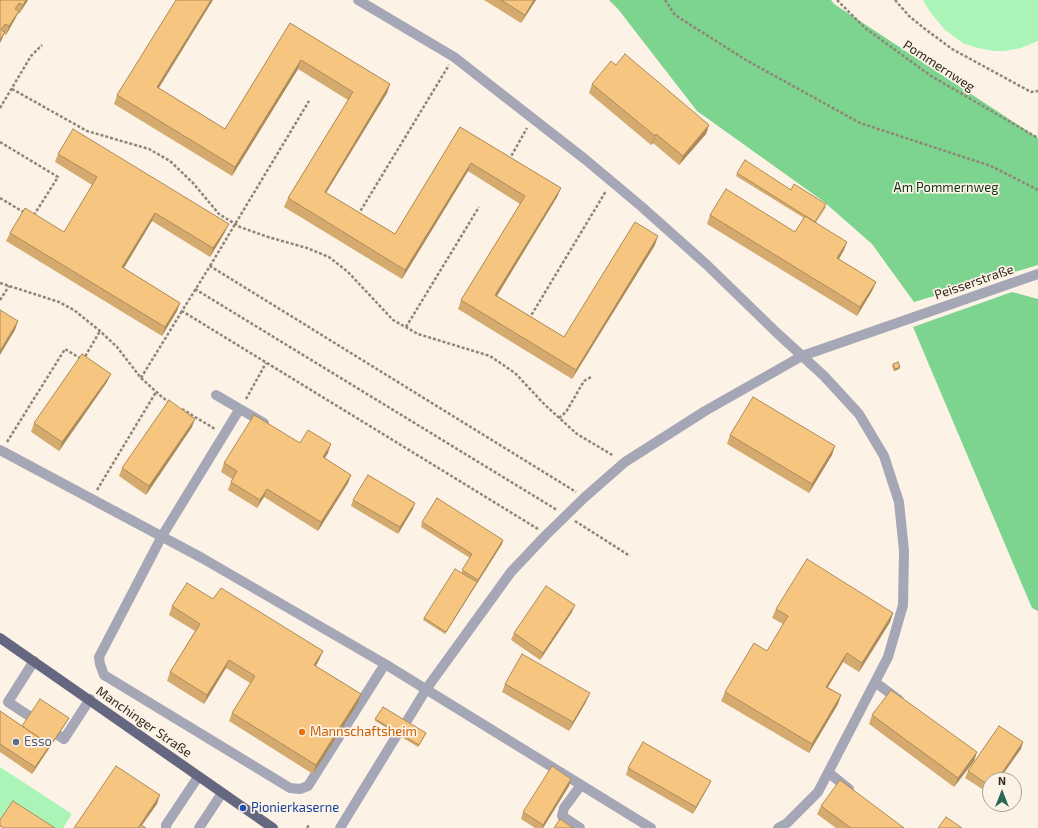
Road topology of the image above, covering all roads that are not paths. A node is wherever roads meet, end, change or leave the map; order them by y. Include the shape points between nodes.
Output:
1 (358, 0) edge
2 (1038, 274) edge
3 (802, 356) junction
4 (216, 395) dead end
5 (239, 410) junction
6 (272, 428) edge
7 (1, 450) edge
8 (162, 536) junction
9 (1, 641) edge
10 (34, 661) junction
11 (385, 664) junction
12 (875, 682) junction
13 (427, 688) junction
14 (90, 699) junction
15 (906, 705) edge
16 (405, 724) edge
17 (398, 735) edge
18 (828, 773) junction
19 (198, 777) junction
20 (581, 785) junction
21 (222, 794) junction
22 (858, 796) edge
23 (166, 828) edge
24 (199, 828) edge
25 (274, 828) edge
26 (340, 828) edge
27 (580, 828) edge
28 (650, 828) edge
29 (778, 828) edge

1 - 3 street via 454,57 612,181
2 - 3 street, Peisserstraße
3 - 12 street via 859,414 884,456 899,502 904,551 903,605 888,657
3 - 13 street, Peisserstraße via 704,411 625,462 585,497 511,572
4 - 5 street
5 - 6 street
5 - 8 street
7 - 8 street
8 - 11 street
8 - 11 street via 99,657 104,675 290,788 300,789 308,786
9 - 10 main road, Manchinger Straße
10 - 14 main road, Manchinger Straße
10 - 14 street via 8,702 64,739
11 - 13 street
12 - 15 street
12 - 18 street
13 - 16 street, Peisserstraße
13 - 20 street
14 - 19 main road, Manchinger Straße
17 - 26 street
18 - 22 street
18 - 29 street via 818,792 787,823
19 - 21 main road, Manchinger Straße
19 - 23 street
20 - 27 street via 564,808 562,816
20 - 28 street
21 - 24 street
21 - 25 main road, Manchinger Straße

